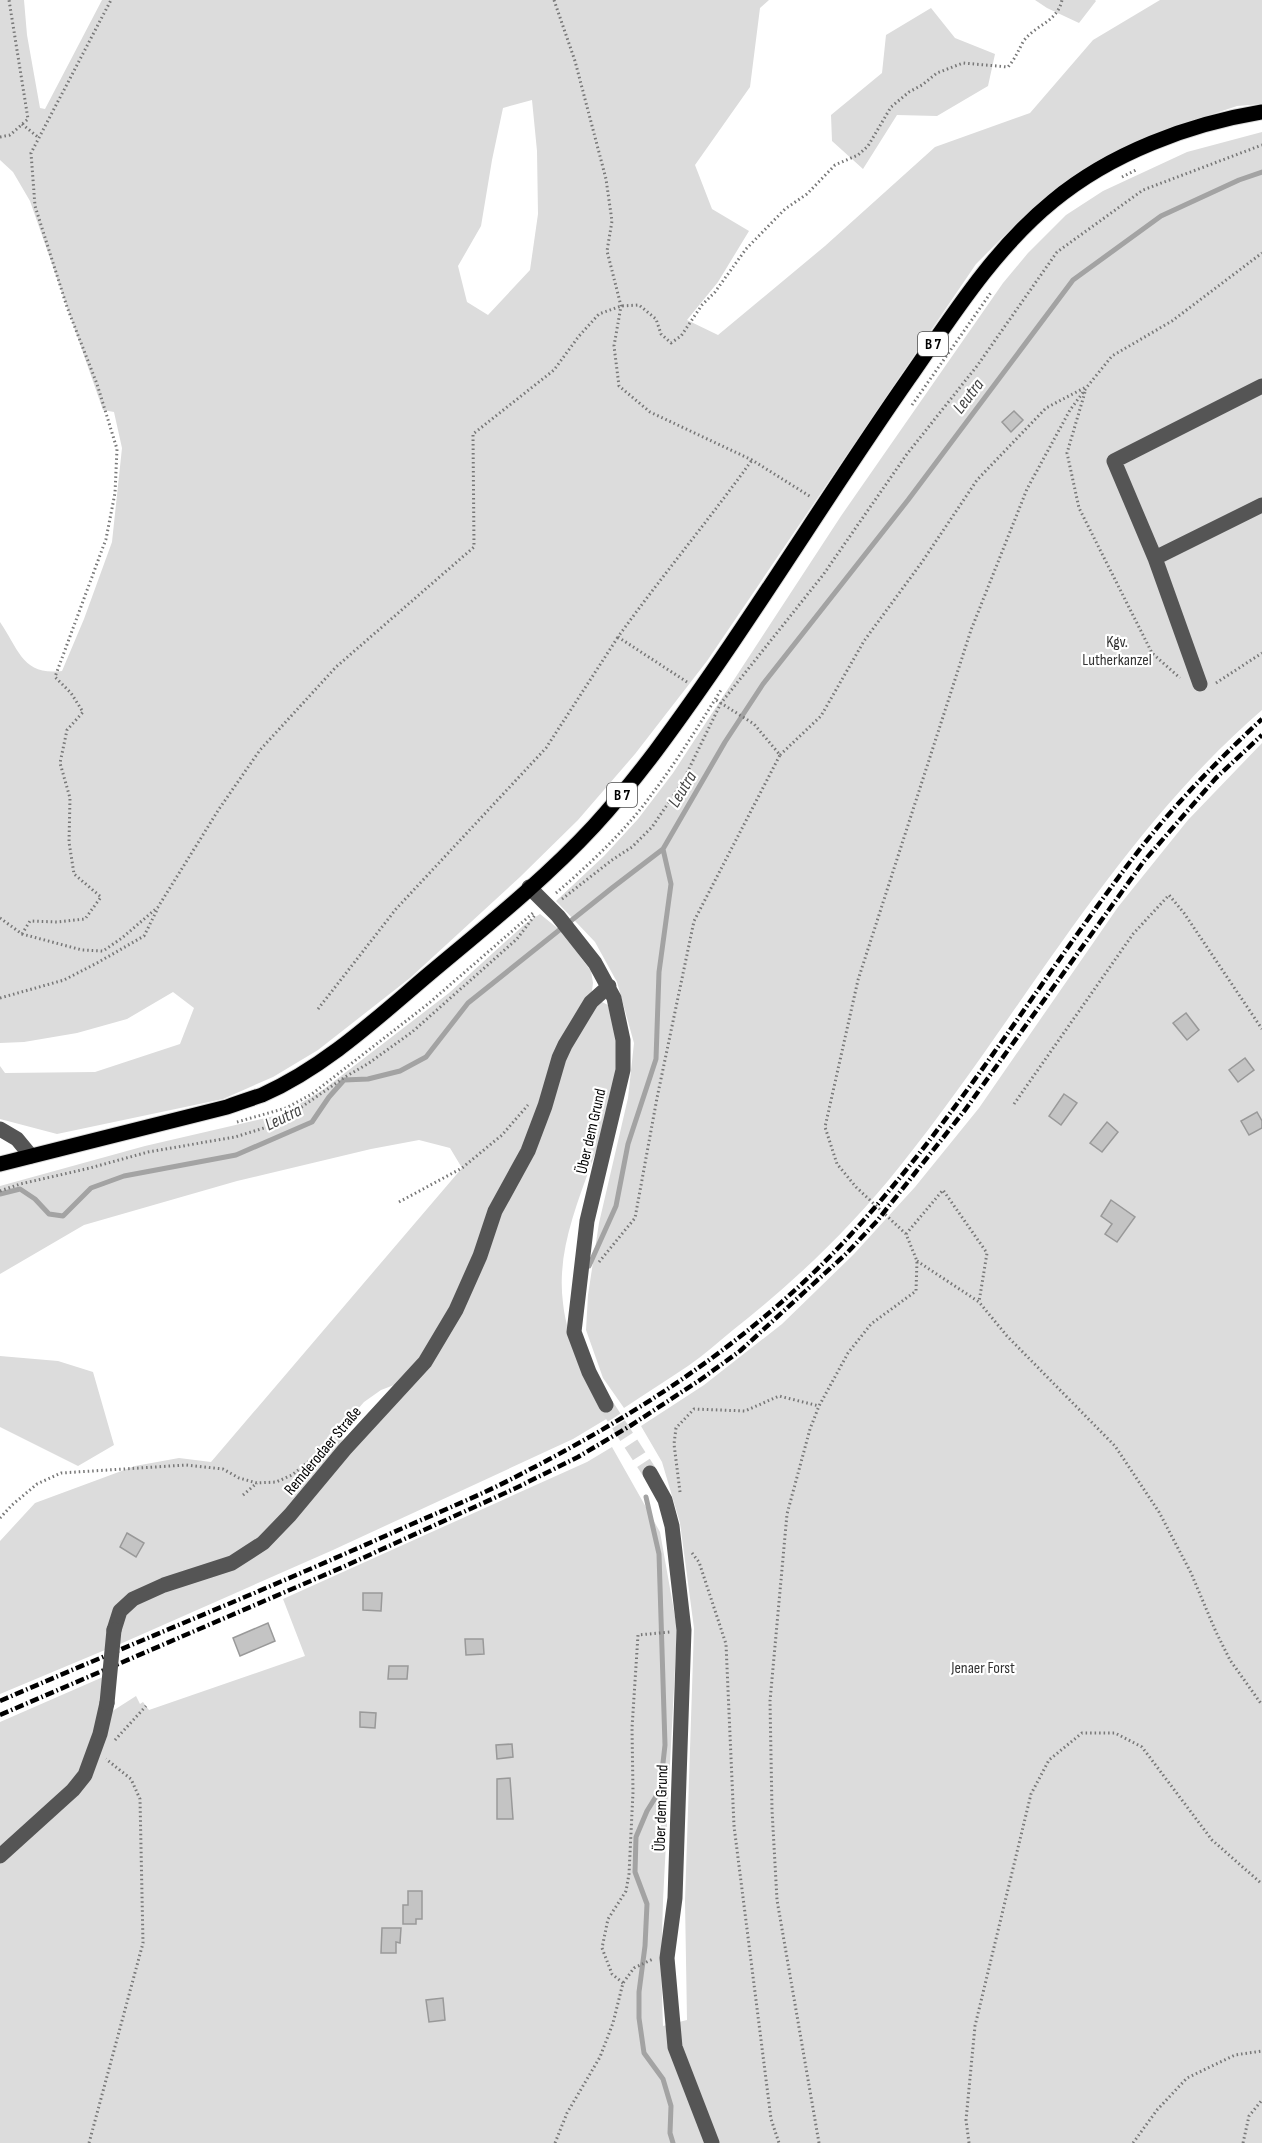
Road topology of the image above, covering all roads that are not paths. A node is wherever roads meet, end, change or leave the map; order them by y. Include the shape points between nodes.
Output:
1 (1262, 112) edge
2 (1262, 386) edge
3 (1262, 505) edge
4 (1155, 558) junction
5 (1200, 684) road end
6 (530, 887) junction
7 (609, 986) junction
8 (0, 1129) edge
9 (31, 1156) junction
10 (0, 1164) edge
11 (606, 1405) tunnel mouth
12 (650, 1473) tunnel mouth
13 (0, 1856) edge
14 (712, 2143) edge

1 - 6 main road, B 7 via 1191,129 1138,149 1054,199 1023,228 986,270 895,398 651,757 593,827
2 - 4 street via 1114,461
3 - 4 street
4 - 5 street
6 - 7 street, Über dem Grund via 586,949
6 - 9 main road, B 7 via 375,1020 297,1077 227,1107
7 - 11 street, Über dem Grund via 620,1020 623,1070 587,1221 574,1332
7 - 13 street, Remderodaer Straße, bridge via 591,1002 565,1045 528,1151 495,1211 480,1256 436,1347 263,1544 232,1563 133,1599 120,1611 114,1630 107,1703 86,1775
8 - 9 street via 17,1139
9 - 10 main road, B 7
12 - 14 street, Über dem Grund via 665,1500 672,1526 684,1630 675,1898 668,1958 675,2047

